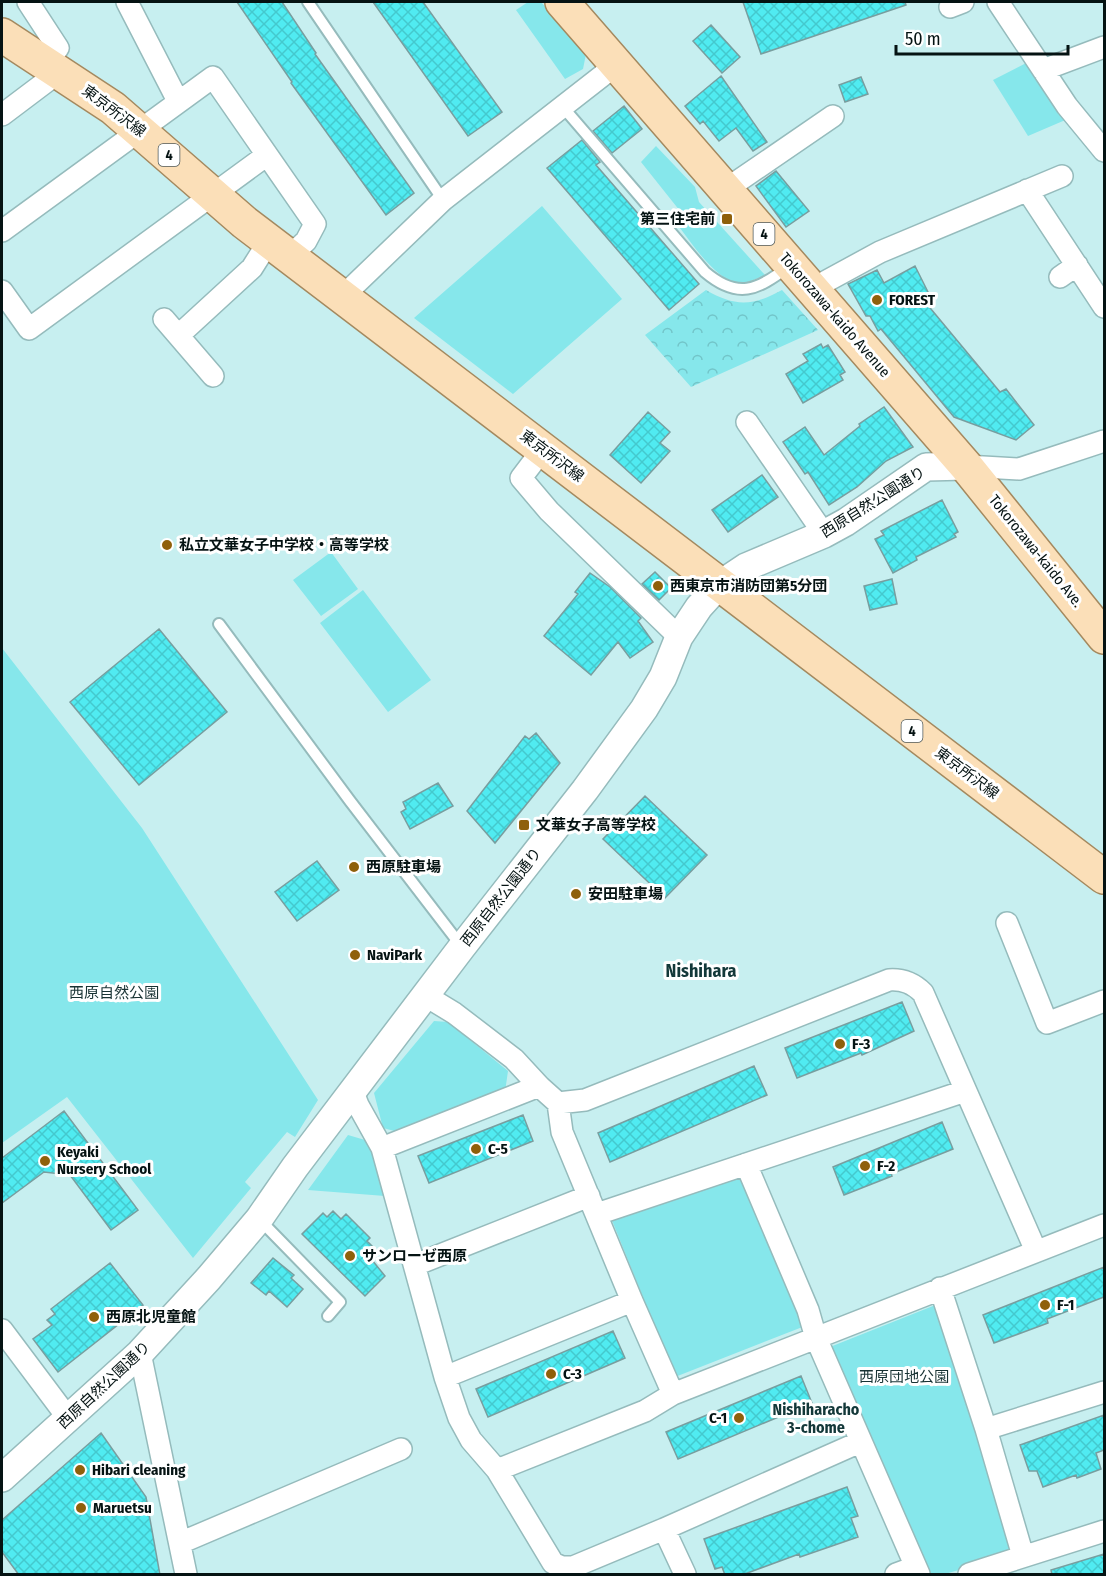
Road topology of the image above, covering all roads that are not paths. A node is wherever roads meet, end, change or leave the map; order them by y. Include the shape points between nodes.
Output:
1 (28, 2) edge
2 (127, 2) edge
3 (308, 2) edge
4 (562, 2) edge
5 (998, 2) edge
6 (2, 35) edge
7 (1104, 46) edge
8 (616, 65) junction
9 (52, 68) junction
10 (1043, 70) junction
11 (178, 101) junction
12 (562, 106) junction
13 (2, 116) edge
14 (833, 116) dead end
15 (140, 129) junction
16 (1104, 152) edge
17 (267, 155) junction
18 (1062, 176) dead end
19 (725, 190) junction
20 (1028, 190) junction
21 (212, 195) junction
22 (443, 200) junction
23 (2, 231) edge
24 (279, 248) junction
25 (790, 265) junction
26 (812, 289) junction
27 (2, 291) edge
28 (342, 297) junction
29 (1104, 307) edge
30 (164, 319) dead end
31 (179, 335) junction
32 (213, 376) dead end
33 (747, 422) dead end
34 (1104, 441) edge
35 (543, 449) junction
36 (966, 466) junction
37 (824, 534) junction
38 (719, 585) junction
39 (219, 624) dead end
40 (679, 637) junction
41 (1104, 637) edge
42 (1104, 877) edge
43 (1007, 923) dead end
44 (462, 947) junction
45 (426, 996) junction
46 (1104, 1001) edge
47 (539, 1086) junction
48 (964, 1091) junction
49 (353, 1092) junction
50 (558, 1103) junction
51 (382, 1148) junction
52 (746, 1164) junction
53 (593, 1205) junction
54 (259, 1219) junction
55 (1104, 1225) edge
56 (1036, 1251) junction
57 (415, 1265) junction
58 (940, 1288) junction
59 (632, 1301) junction
60 (328, 1316) dead end
61 (2, 1330) edge
62 (816, 1338) junction
63 (140, 1353) junction
64 (445, 1377) junction
65 (1104, 1392) edge
66 (673, 1394) junction
67 (68, 1418) junction
68 (986, 1429) junction
69 (860, 1442) junction
70 (401, 1449) dead end
71 (497, 1470) junction
72 (2, 1477) edge
73 (664, 1529) junction
74 (1104, 1531) edge
75 (180, 1543) junction
76 (1023, 1556) junction
77 (910, 1572) edge
78 (186, 1575) edge
79 (686, 1575) edge
80 (969, 1575) edge

1 - 9 street via 58,48
2 - 11 street
3 - 22 lane
4 - 8 main road, Tokorozawa-kaido Avenue / 4
5 - 10 street
6 - 9 main road, 東京所沢線 / 4
7 - 10 street
8 - 12 street
8 - 19 main road, Tokorozawa-kaido Avenue / 4
9 - 13 street
9 - 15 main road, 東京所沢線 / 4
10 - 16 street
11 - 15 street
11 - 17 street via 213,77
12 - 22 street
12 - 25 lane via 714,280 725,286 754,288
14 - 19 street
15 - 21 main road, 東京所沢線 / 4
15 - 23 street
17 - 21 street
17 - 24 street via 315,224 306,241
18 - 20 street
19 - 25 main road, Tokorozawa-kaido Avenue / 4
20 - 26 street via 880,252
20 - 29 street via 1069,271
21 - 24 main road, 東京所沢線 / 4
21 - 27 street via 29,329
22 - 28 street
24 - 28 main road, 東京所沢線 / 4
24 - 31 street
25 - 26 main road, Tokorozawa-kaido Avenue / 4
26 - 36 main road, Tokorozawa-kaido Avenue / 4
28 - 35 main road, 東京所沢線 / 4
30 - 31 street
31 - 32 street
33 - 37 street
34 - 36 street, 西原自然公園通り via 1019,469
35 - 38 main road, 東京所沢線 / 4
35 - 40 street via 521,478 549,511
36 - 37 street, 西原自然公園通り via 926,467
36 - 41 main road, Tokorozawa-kaido Ave. / 4
37 - 38 street, 西原自然公園通り via 746,567
38 - 40 street, 西原自然公園通り
38 - 42 main road, 東京所沢線 / 4
39 - 44 lane
40 - 44 street, 西原自然公園通り via 663,677 644,709
43 - 46 street via 1047,1023
44 - 45 street, 西原自然公園通り
45 - 47 street via 514,1059
45 - 49 street, 西原自然公園通り
47 - 50 street
47 - 51 street
48 - 50 street via 923,993 908,981 898,979 585,1100
48 - 52 street
48 - 56 street
49 - 51 street
49 - 54 street, 西原自然公園通り
50 - 53 street via 562,1132
51 - 57 street
52 - 53 street
52 - 62 street via 808,1310
53 - 57 street
53 - 59 street
54 - 60 lane via 340,1302
54 - 63 street, 西原自然公園通り
55 - 56 street
56 - 58 street
57 - 64 street
58 - 62 street
58 - 68 street
59 - 64 street
59 - 66 street
61 - 67 street
62 - 66 street
62 - 69 street
63 - 67 street, 西原自然公園通り
63 - 75 street
64 - 71 street via 471,1440
65 - 68 street
66 - 71 street via 645,1412
67 - 72 street, 西原自然公園通り
68 - 76 street
69 - 73 street
69 - 77 street
70 - 75 street
71 - 73 street via 553,1563 562,1567 573,1567
73 - 79 street
74 - 76 street
75 - 78 street
76 - 80 street

